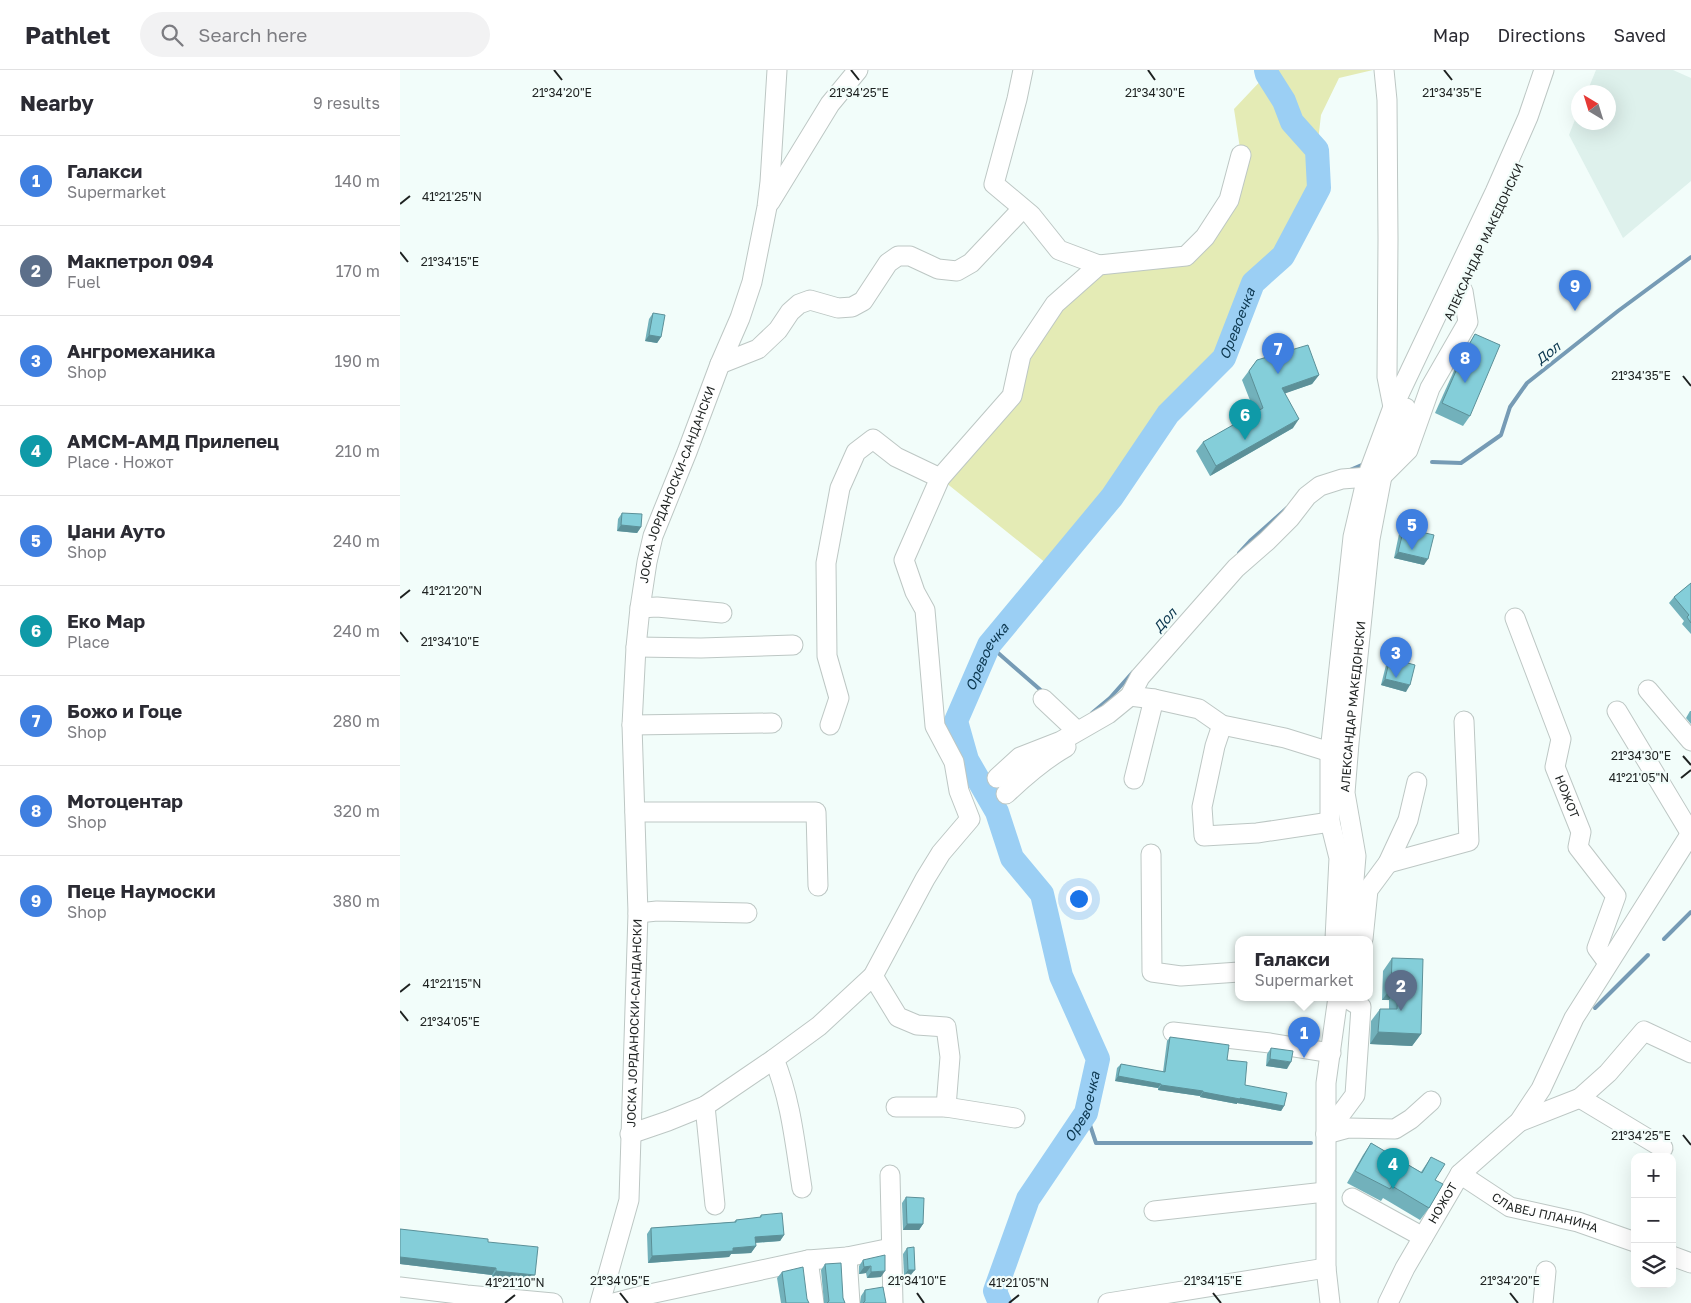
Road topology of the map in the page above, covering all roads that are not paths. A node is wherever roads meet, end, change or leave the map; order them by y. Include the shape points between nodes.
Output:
1 (777, 70) edge
2 (858, 70) edge
3 (1023, 70) edge
4 (1384, 70) edge
5 (1544, 70) edge
6 (1557, 70) edge
7 (1241, 155) dead end
8 (766, 207) junction
9 (1022, 209) junction
10 (1099, 265) junction
11 (1462, 291) junction
12 (720, 364) junction
13 (1399, 409) junction
14 (1374, 477) junction
15 (940, 478) junction
16 (640, 608) junction
17 (722, 613) dead end
18 (1515, 618) dead end
19 (793, 645) dead end
20 (636, 647) junction
21 (1648, 690) dead end
22 (1130, 696) junction
23 (1043, 699) dead end
24 (1154, 699) junction
25 (1617, 711) dead end
26 (1108, 714) junction
27 (1464, 721) dead end
28 (772, 723) dead end
29 (632, 725) junction
30 (830, 725) dead end
31 (1222, 725) junction
32 (1077, 731) junction
33 (1691, 740) edge
34 (1330, 752) junction
35 (1134, 779) dead end
36 (1417, 782) dead end
37 (635, 812) junction
38 (1330, 822) junction
39 (1691, 834) edge
40 (1152, 854) dead end
41 (1388, 863) junction
42 (818, 886) dead end
43 (638, 913) junction
44 (747, 913) dead end
45 (1335, 936) edge
46 (1350, 936) edge
47 (1364, 936) edge
48 (1608, 963) junction
49 (1235, 972) edge
50 (873, 976) junction
51 (1338, 1001) edge
52 (1351, 1001) edge
53 (1173, 1032) dead end
54 (1331, 1053) junction
55 (1691, 1053) edge
56 (774, 1059) junction
57 (1580, 1098) junction
58 (1431, 1101) dead end
59 (705, 1106) junction
60 (896, 1107) dead end
61 (946, 1107) junction
62 (1016, 1118) dead end
63 (1519, 1122) junction
64 (630, 1134) junction
65 (1326, 1134) junction
66 (1663, 1148) dead end
67 (890, 1174) dead end
68 (1460, 1174) junction
69 (802, 1188) dead end
70 (1325, 1192) junction
71 (1352, 1198) dead end
72 (715, 1205) dead end
73 (1154, 1211) dead end
74 (1423, 1237) junction
75 (1631, 1241) edge
76 (890, 1248) junction
77 (847, 1256) junction
78 (1676, 1258) edge
79 (808, 1260) junction
80 (1691, 1264) edge
81 (1326, 1268) junction
82 (1546, 1271) dead end
83 (400, 1287) edge
84 (467, 1299) edge
85 (553, 1303) edge
86 (600, 1303) edge
87 (614, 1303) edge
88 (814, 1303) edge
89 (850, 1303) edge
90 (893, 1303) edge
91 (1108, 1303) edge
92 (1330, 1303) edge
93 (1388, 1303) edge
94 (1543, 1303) edge

1 - 8 street, ЈОСКА ЈОРДАНОСКИ-САНДАНСКИ
2 - 8 street, ЈОСКА ЈОРДАНОСКИ-САНДАНСКИ via 830,104
3 - 9 street via 994,184
4 - 13 street via 1387,110 1387,377
5 - 13 street, АЛЕКСАНДАР МАКЕДОНСКИ via 1528,117
6 - 11 street, АЛЕКСАНДАР МАКЕДОНСКИ via 1508,194
7 - 10 street via 1229,200 1205,237 1186,256
8 - 12 street, ЈОСКА ЈОРДАНОСКИ-САНДАНСКИ via 752,282
9 - 10 street via 1031,215 1059,250
9 - 12 street via 971,263 957,271 938,269 910,256 898,256 888,263 863,301 852,308 838,308 810,300 799,304 758,349
10 - 15 street, ЈОСКА ЈОРДАНОСКИ-САНДАНСКИ via 1055,304 1021,355 1012,396
11 - 13 street, АЛЕКСАНДАР МАКЕДОНСКИ
11 - 14 street via 1468,322 1430,388 1408,450
12 - 16 street, ЈОСКА ЈОРДАНОСКИ-САНДАНСКИ via 653,536
13 - 14 street, АЛЕКСАНДАР МАКЕДОНСКИ
14 - 22 street via 1320,486 1307,496 1290,518 1236,568 1140,677
14 - 34 street, АЛЕКСАНДАР МАКЕДОНСКИ via 1353,538
14 - 46 street, АЛЕКСАНДАР МАКЕДОНСКИ via 1346,793 1356,856
15 - 30 street via 896,457 873,439 856,452 840,488 826,563 828,656 839,698
15 - 50 street, ЈОСКА ЈОРДАНОСКИ-САНДАНСКИ via 904,560 925,610 935,726 954,762 958,791 970,819 925,879
16 - 17 street
16 - 20 street, ЈОСКА ЈОРДАНОСКИ-САНДАНСКИ
18 - 48 street, НОЖОТ via 1561,739 1555,767 1581,832 1578,847 1616,896 1597,948
19 - 20 street
20 - 29 street, ЈОСКА ЈОРДАНОСКИ-САНДАНСКИ
21 - 33 street
22 - 24 street, АЛЕКСАНДАР МАКЕДОНСКИ
22 - 26 street
23 - 32 street
24 - 31 street, АЛЕКСАНДАР МАКЕДОНСКИ via 1198,710
24 - 35 street
25 - 39 street, НОЖОТ
26 - 32 street
26 - 32 street via 1078,740 1030,772 1001,786 1020,757
27 - 41 street via 1469,841
28 - 29 street
29 - 37 street, ЈОСКА ЈОРДАНОСКИ-САНДАНСКИ
31 - 34 street, АЛЕКСАНДАР МАКЕДОНСКИ via 1285,738
31 - 38 street via 1202,807 1204,836 1257,833
34 - 38 street, АЛЕКСАНДАР МАКЕДОНСКИ
36 - 41 street via 1408,820
37 - 42 street via 816,812
37 - 43 street, ЈОСКА ЈОРДАНОСКИ-САНДАНСКИ
38 - 45 street, АЛЕКСАНДАР МАКЕДОНСКИ via 1338,858
39 - 48 street, НОЖОТ
40 - 49 street via 1152,972 1181,976
41 - 47 street via 1368,890
43 - 44 street, ЈОСКА ЈОРДАНОСКИ-САНДАНСКИ
43 - 64 street, ЈОСКА ЈОРДАНОСКИ-САНДАНСКИ
48 - 63 street, НОЖОТ via 1574,1018 1541,1089
50 - 56 street, ЈОСКА ЈОРДАНОСКИ-САНДАНСКИ via 819,1026
50 - 61 street via 898,1017 917,1025 946,1027 950,1057
51 - 54 street
52 - 65 street via 1361,1007 1355,1095
53 - 54 street
54 - 65 street via 1326,1082
55 - 57 street, НОЖОТ via 1644,1031 1608,1073
56 - 59 street, ЈОСКА ЈОРДАНОСКИ-САНДАНСКИ
56 - 69 street via 791,1118
57 - 63 street, НОЖОТ
57 - 66 street
58 - 65 street via 1395,1129 1348,1128
59 - 64 street, ЈОСКА ЈОРДАНОСКИ-САНДАНСКИ
59 - 72 street
60 - 61 street
61 - 62 street
63 - 68 street, НОЖОТ
64 - 86 street, ЈОСКА ЈОРДАНОСКИ-САНДАНСКИ via 629,1200
65 - 70 street
67 - 76 street
68 - 74 street, НОЖОТ
68 - 75 street, СЛАВЕЈ ПЛАНИНА via 1510,1206 1578,1222
70 - 73 street
70 - 81 street
71 - 74 street
74 - 93 street, НОЖОТ
76 - 77 street
76 - 90 street
77 - 79 street
77 - 89 street
78 - 80 street
79 - 87 street
79 - 88 street
81 - 91 street
81 - 92 street
82 - 94 street
83 - 84 street
84 - 85 street

